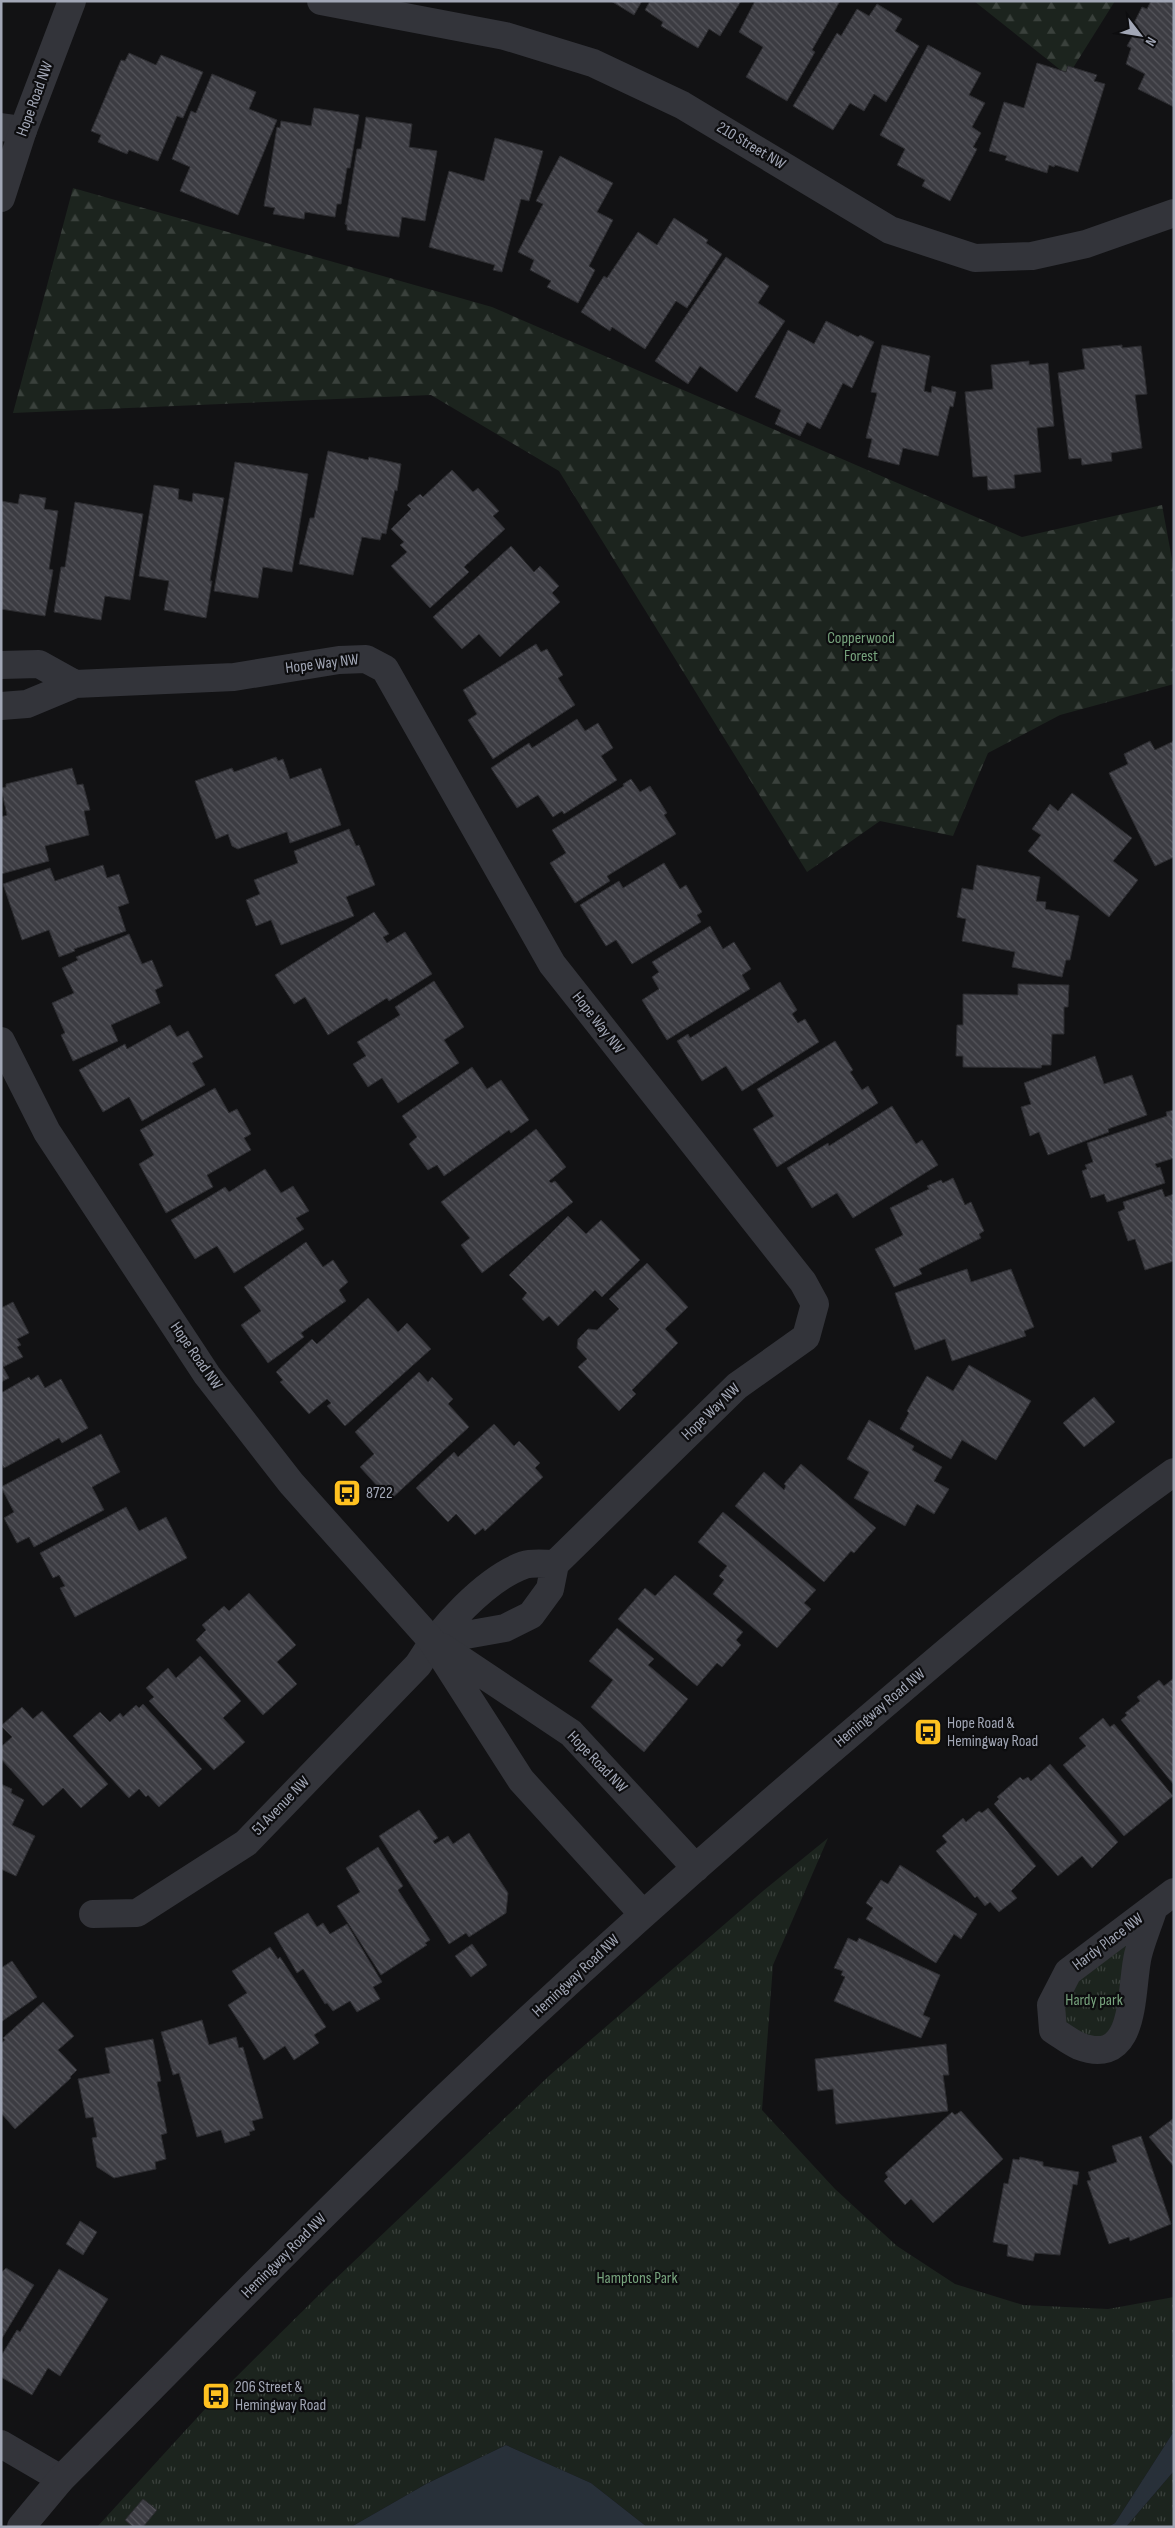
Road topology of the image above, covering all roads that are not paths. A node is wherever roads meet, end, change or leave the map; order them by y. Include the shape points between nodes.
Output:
1 (72, 1) edge
2 (321, 1) edge
3 (12, 128) edge
4 (1, 198) edge
5 (1174, 212) edge
6 (1, 665) edge
7 (75, 684) junction
8 (1, 706) edge
9 (1, 1041) edge
10 (1174, 1472) edge
11 (555, 1564) junction
12 (432, 1641) junction
13 (696, 1868) junction
14 (1164, 1900) edge
15 (93, 1914) dead end
16 (643, 1914) junction
17 (1, 2444) edge
18 (61, 2479) junction
19 (21, 2527) edge

1 - 3 street, Hope Road NW
2 - 5 street, 210 Street NW via 504,36 593,63 682,105 890,230 975,258 1032,256 1086,244
3 - 4 street, Hope Road NW
6 - 7 street via 39,664
7 - 8 street, Hope Way NW via 27,704
7 - 11 street, Hope Way NW via 234,677 339,660 366,659 385,669 552,964 803,1282 815,1304 806,1337 737,1386
9 - 12 street, Hope Road NW via 47,1132 207,1375 291,1483
10 - 13 street, Hemingway Road NW via 1118,1512 950,1649
11 - 12 street via 526,1564 495,1579
11 - 12 street via 550,1589 531,1615 505,1628
12 - 13 street, Hope Road NW via 571,1733
12 - 15 street, 51 Avenue NW via 418,1665 246,1843 137,1913
12 - 16 street, Hope Road NW via 521,1780
13 - 16 street, Hemingway Road NW
14 - 14 street, Hardy Place NW via 1138,1956 1129,2023 1116,2044 1100,2051 1079,2046 1053,2030 1050,2005 1068,1972
16 - 18 street, Hemingway Road NW via 377,2163
17 - 18 street
18 - 19 street, Hemingway Road NW

